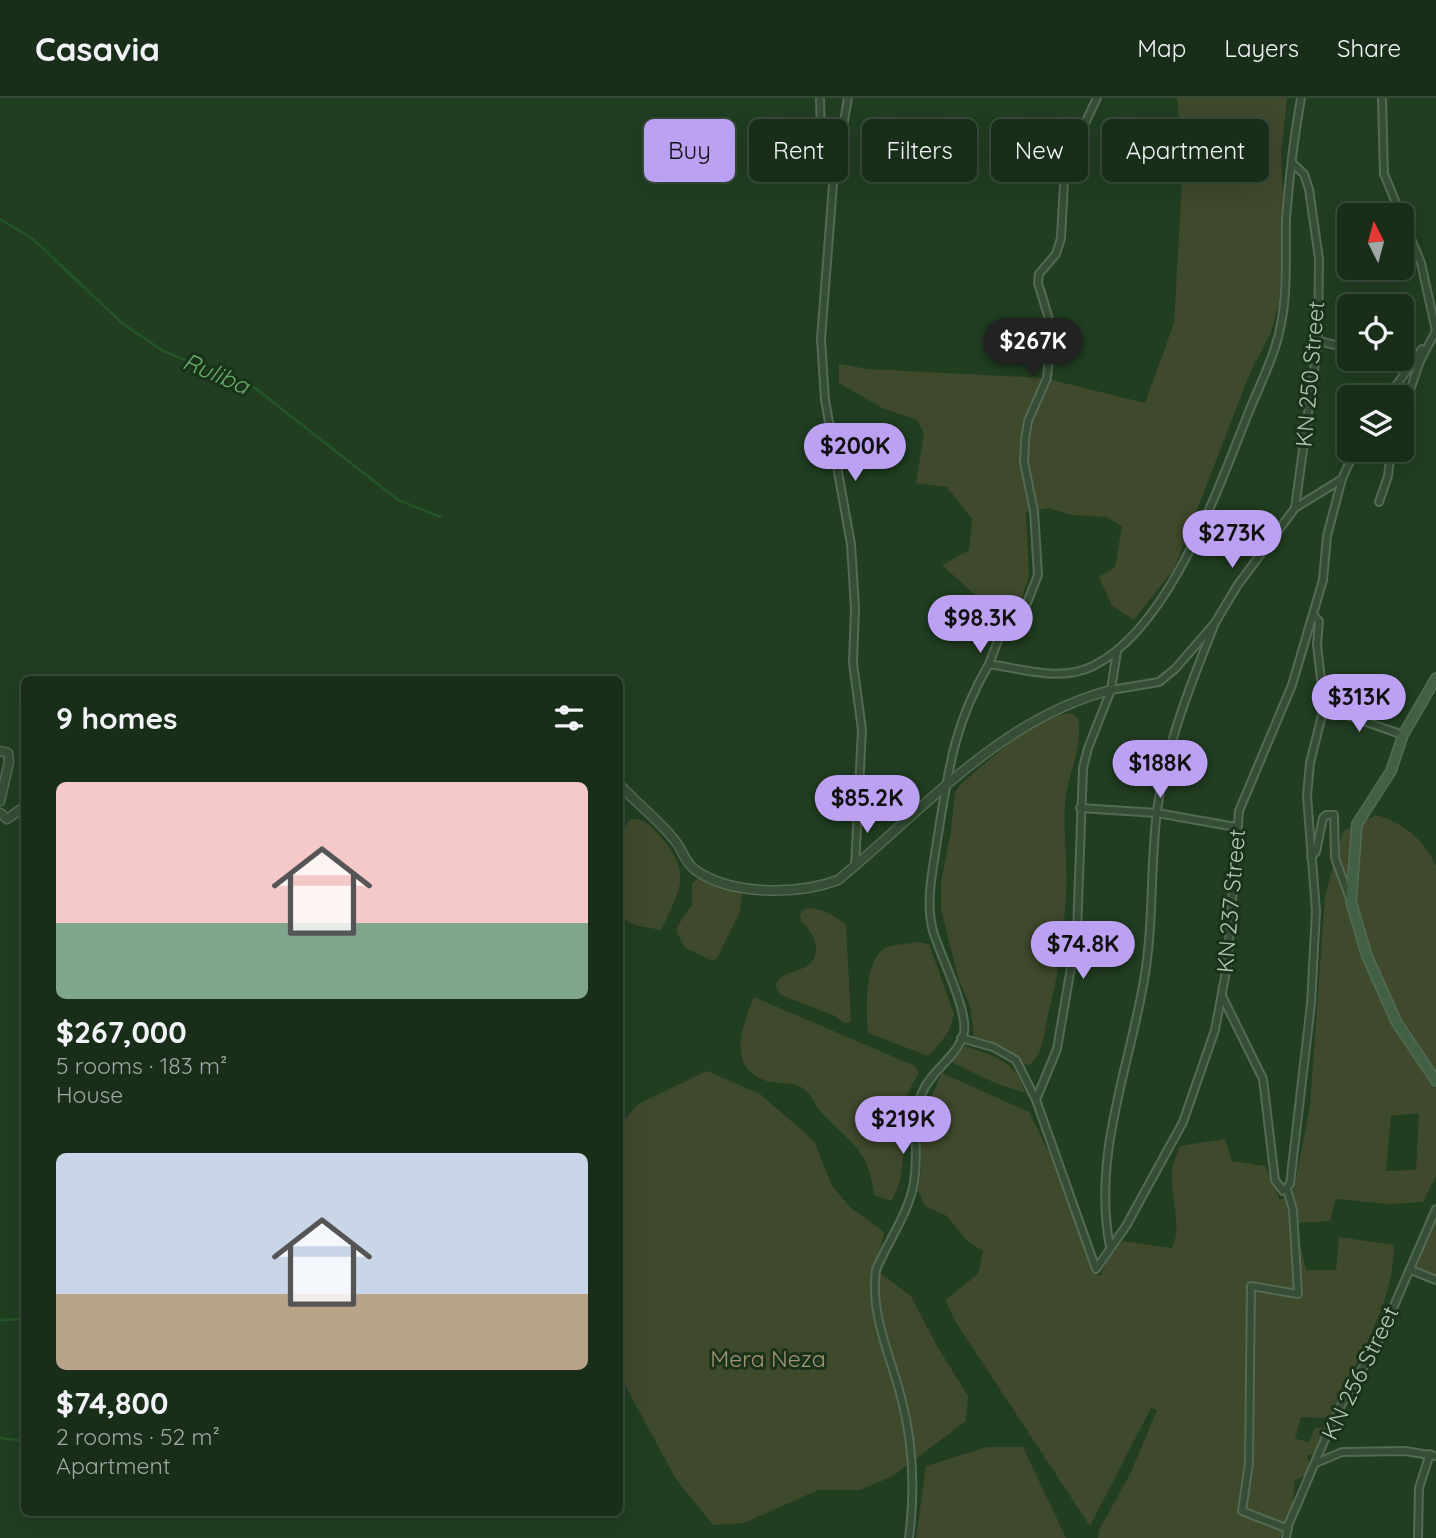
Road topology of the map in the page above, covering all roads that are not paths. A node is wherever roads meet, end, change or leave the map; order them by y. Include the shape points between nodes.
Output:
1 (820, 98) edge
2 (848, 98) edge
3 (1097, 98) edge
4 (1301, 98) edge
5 (1382, 98) edge
6 (821, 119) edge
7 (844, 119) edge
8 (1292, 163) junction
9 (836, 182) edge
10 (1396, 203) edge
11 (1414, 247) edge
12 (1436, 331) edge
13 (1318, 341) junction
14 (1337, 345) edge
15 (1414, 361) edge
16 (1417, 361) junction
17 (1398, 385) edge
18 (1410, 385) edge
19 (1350, 462) edge
20 (1390, 462) edge
21 (1342, 479) junction
22 (1378, 502) dead end
23 (1295, 508) junction
24 (1313, 615) junction
25 (1215, 623) junction
26 (1117, 652) junction
27 (989, 664) junction
28 (1436, 678) edge
29 (1111, 690) junction
30 (1324, 707) junction
31 (1403, 735) junction
32 (0, 751) edge
33 (944, 784) junction
34 (623, 788) edge
35 (0, 801) edge
36 (1080, 808) junction
37 (21, 809) edge
38 (0, 813) edge
39 (1157, 813) junction
40 (1236, 827) junction
41 (1311, 857) junction
42 (855, 866) junction
43 (1351, 902) junction
44 (1222, 996) junction
45 (961, 1038) junction
46 (1436, 1081) edge
47 (1037, 1100) junction
48 (1287, 1189) junction
49 (1436, 1209) edge
50 (1110, 1247) junction
51 (1411, 1270) junction
52 (1436, 1280) edge
53 (1433, 1455) edge
54 (1316, 1464) junction
55 (1288, 1529) junction
56 (909, 1538) edge
57 (1286, 1538) edge
58 (1418, 1538) edge

1 - 6 street
2 - 7 street
3 - 27 street via 1077,140 1066,145 1061,238 1038,283 1051,321 1051,340 1048,378 1028,421 1024,462 1034,511 1038,575 1025,608 1004,625
4 - 8 street
5 - 10 street via 1384,174
8 - 13 street, KN 250 Street via 1304,174 1309,189 1319,259
8 - 26 street via 1281,327 1215,497 1181,566 1160,602
9 - 42 street via 821,339 825,400 851,544 853,663 862,730
11 - 12 street
12 - 16 street
13 - 14 street
13 - 23 street, KN 250 Street
15 - 16 street
16 - 17 street
16 - 18 street
19 - 21 street, KN 237 Street
20 - 22 street
21 - 23 street
21 - 24 street, KN 237 Street
23 - 25 street
24 - 30 street via 1319,621
24 - 40 street, KN 237 Street via 1292,685
25 - 29 street via 1159,682
25 - 39 street via 1185,699
26 - 27 street via 1072,674
26 - 29 street
27 - 33 street via 969,698
28 - 31 main road
29 - 33 street via 1079,698 1043,717
29 - 36 street via 1087,748
30 - 31 street
30 - 41 street via 1308,780
31 - 43 main road via 1391,771 1357,824
32 - 35 street via 8,753 9,762
33 - 42 street
33 - 45 street via 929,897 932,929 962,1012
34 - 42 street via 676,842 692,867 715,881 796,891 838,880
36 - 39 street
36 - 47 street via 1077,932 1058,1049
37 - 38 street via 7,819
39 - 40 street
39 - 50 street via 1152,929 1109,1148 1103,1213
40 - 44 street, KN 237 Street via 1232,920
41 - 43 street via 1323,818 1334,815 1335,858
41 - 48 street via 1316,911 1311,1004
43 - 46 main road via 1367,956 1397,1023
44 - 48 street via 1263,1079 1275,1180 1279,1189
44 - 50 street, KN 237 Street via 1216,1030 1183,1122
45 - 47 street via 1016,1060
45 - 56 street via 922,1094 914,1185 876,1270 874,1285 880,1333 902,1401 910,1452 913,1507
47 - 50 street, KN 237 Street via 1094,1267 1098,1269
48 - 55 street via 1293,1210 1298,1294 1251,1286 1249,1462 1242,1511
49 - 51 street, KN 256 Street
51 - 52 street
51 - 54 street, KN 256 Street
53 - 54 street via 1342,1452
53 - 58 street via 1419,1488
54 - 55 street, KN 256 Street
55 - 57 street, KN 256 Street

